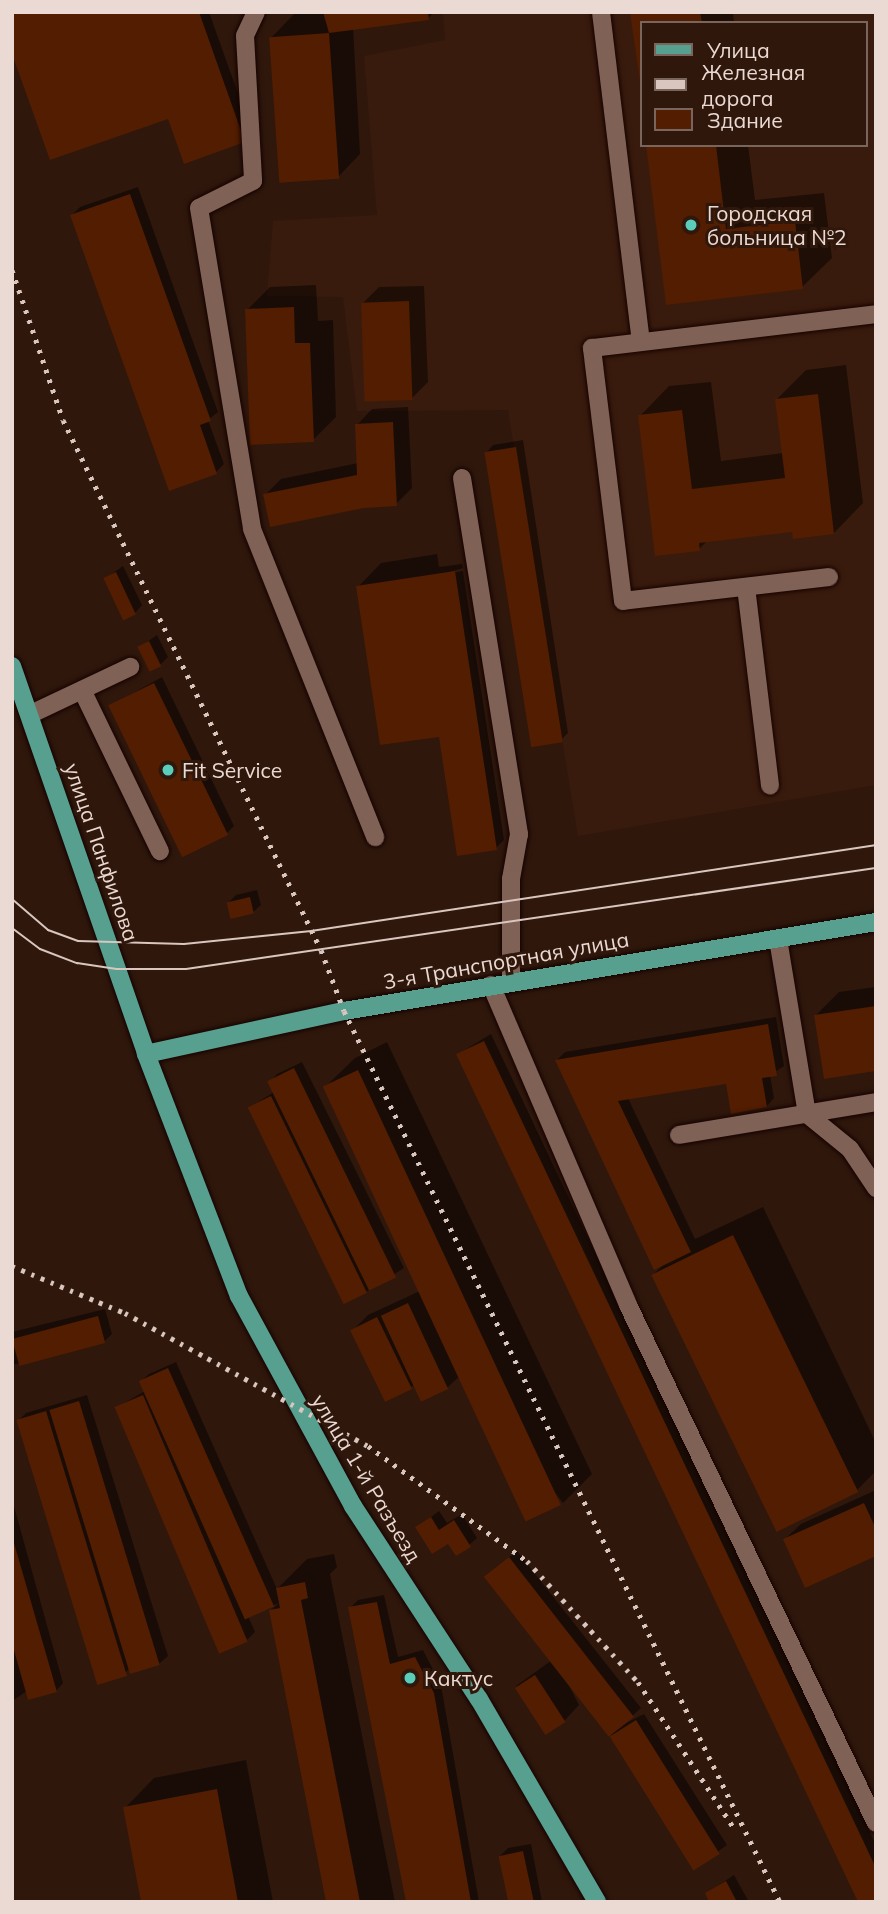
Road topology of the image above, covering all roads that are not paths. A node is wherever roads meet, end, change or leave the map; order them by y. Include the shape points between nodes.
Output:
1 (256, 12) edge
2 (601, 12) edge
3 (876, 314) edge
4 (640, 342) junction
5 (462, 478) dead end
6 (829, 577) dead end
7 (747, 587) junction
8 (12, 666) edge
9 (130, 667) dead end
10 (82, 690) junction
11 (31, 714) junction
12 (770, 786) dead end
13 (375, 837) dead end
14 (160, 851) dead end
15 (876, 922) edge
16 (778, 939) junction
17 (511, 981) junction
18 (491, 985) junction
19 (146, 1054) junction
20 (876, 1102) edge
21 (807, 1114) junction
22 (679, 1135) dead end
23 (876, 1188) edge
24 (876, 1824) edge
25 (597, 1902) edge

1 - 13 lane via 245,36 253,181 199,208 252,529
2 - 4 lane
3 - 4 lane
4 - 7 lane via 592,348 623,601
5 - 17 lane via 519,834 511,879
6 - 7 lane
7 - 12 lane
8 - 11 main road, улица Панфилова
9 - 10 lane
10 - 11 lane
10 - 14 lane
11 - 19 main road, улица Панфилова
15 - 16 main road, 3-я Транспортная улица
16 - 17 main road, 3-я Транспортная улица
16 - 21 lane
17 - 18 main road, 3-я Транспортная улица
18 - 19 main road, 3-я Транспортная улица
18 - 24 lane via 628,1305
19 - 25 main road, улица 1-й Разъезд via 239,1296 295,1405 354,1506 479,1699
20 - 21 lane
21 - 22 lane
21 - 23 lane via 850,1149

